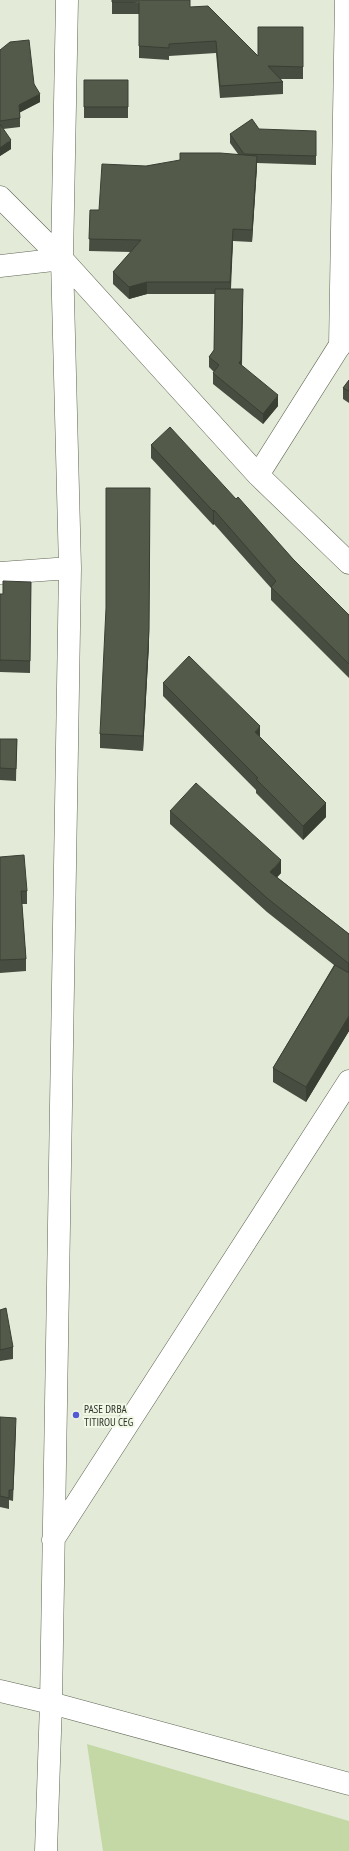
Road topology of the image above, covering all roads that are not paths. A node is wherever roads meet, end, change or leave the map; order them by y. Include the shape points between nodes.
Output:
1 (67, 0) edge
2 (346, 0) edge
3 (0, 198) edge
4 (62, 259) junction
5 (0, 266) edge
6 (344, 339) edge
7 (258, 475) junction
8 (349, 563) edge
9 (70, 568) junction
10 (0, 573) edge
11 (349, 1081) edge
12 (53, 1540) junction
13 (0, 1691) edge
14 (51, 1703) junction
15 (349, 1784) edge
16 (46, 1851) edge

1 - 4 street
2 - 6 street
3 - 4 street
4 - 5 street
4 - 7 street
4 - 9 street
6 - 7 street
7 - 8 street
9 - 10 street
9 - 12 street
11 - 12 street
12 - 14 street
13 - 14 street
14 - 15 street
14 - 16 street

